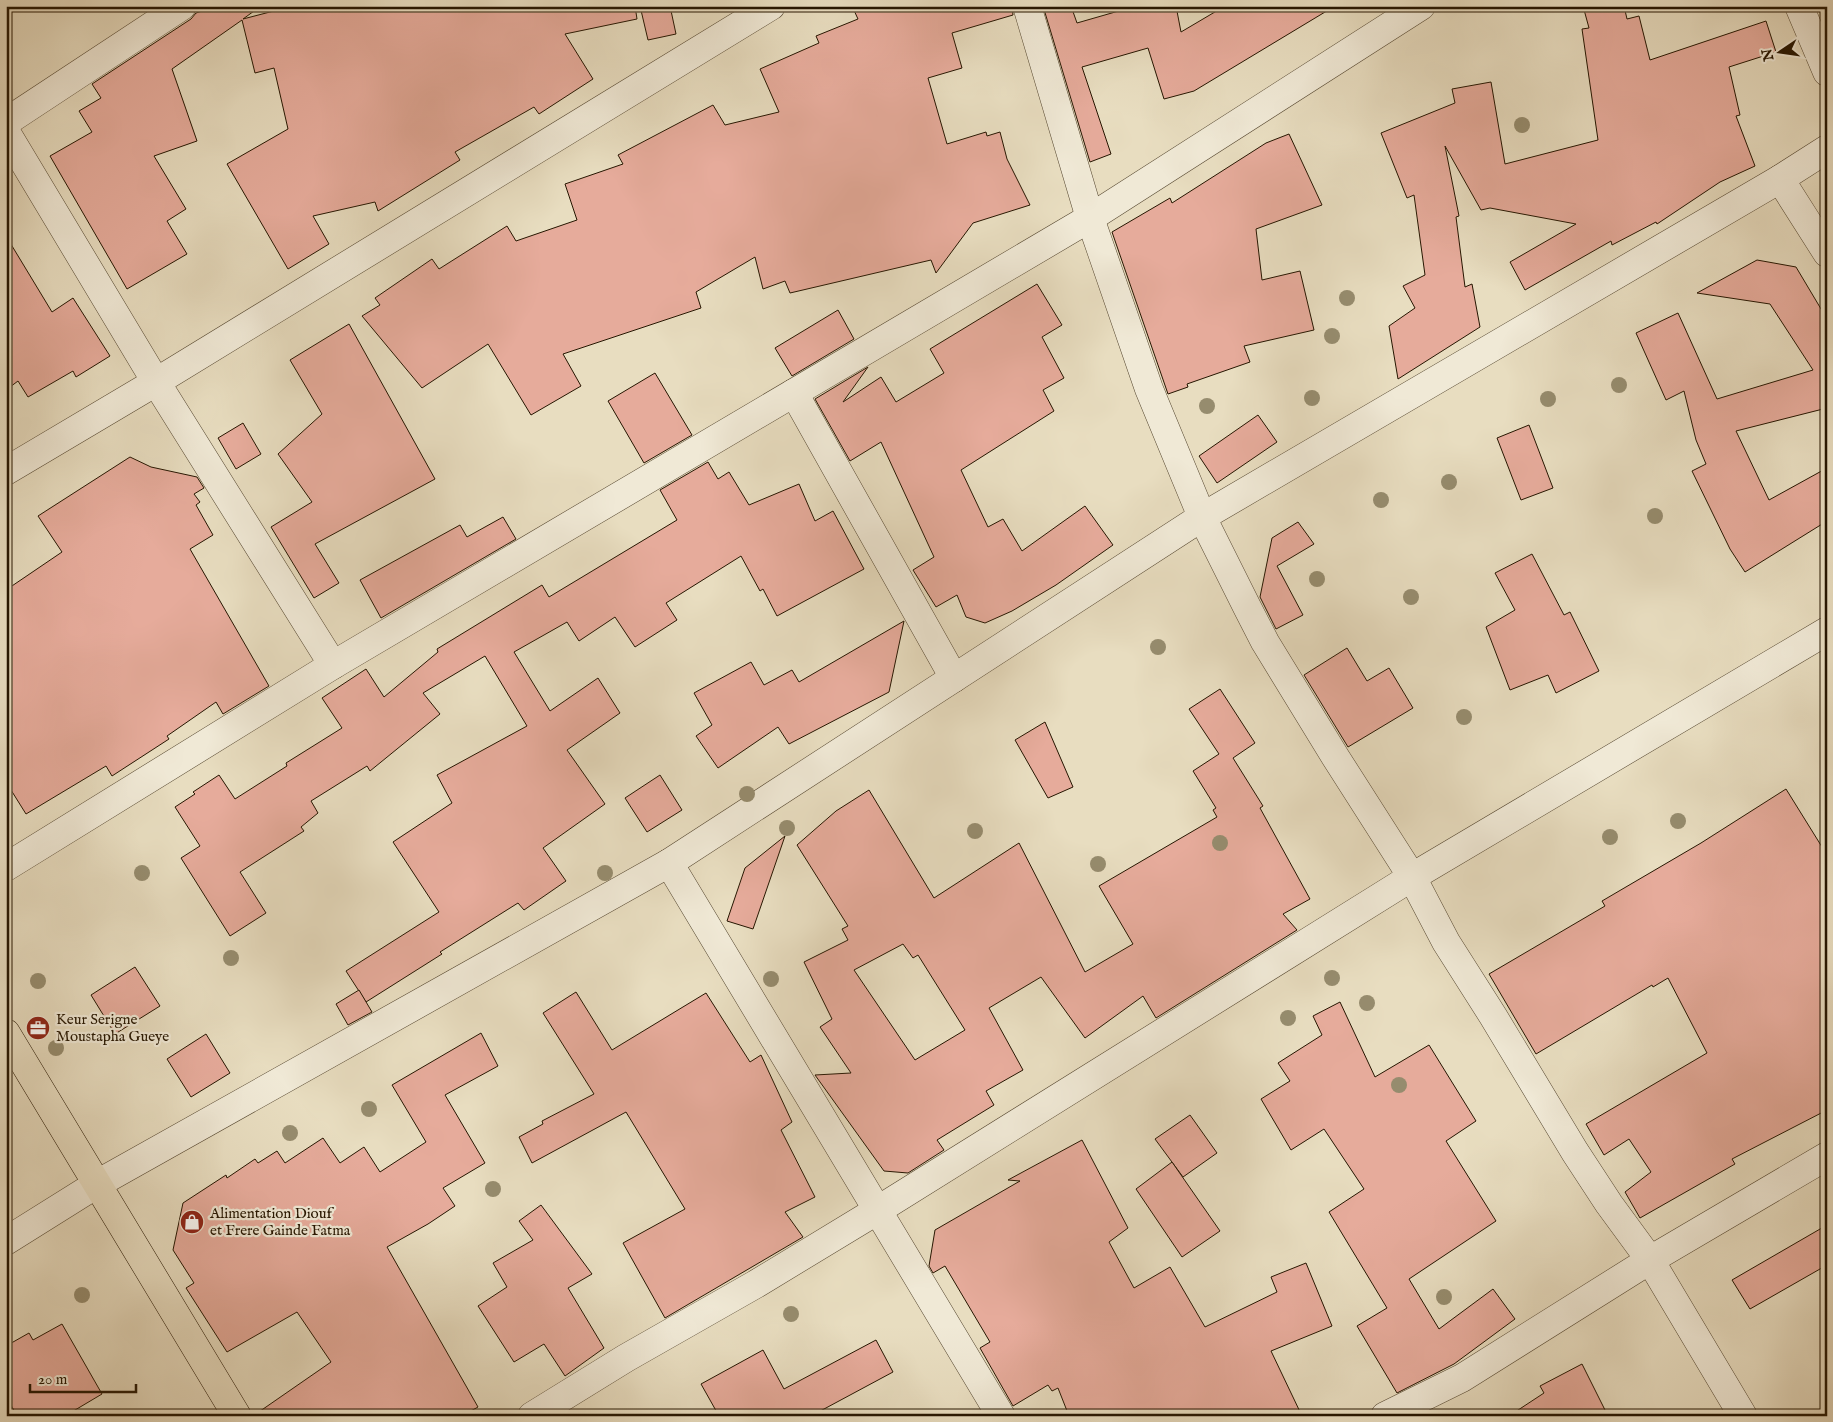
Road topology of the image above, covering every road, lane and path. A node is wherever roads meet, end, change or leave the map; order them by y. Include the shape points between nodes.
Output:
1 (182, 6) edge
2 (770, 6) edge
3 (1028, 6) edge
4 (1421, 6) edge
5 (1799, 6) edge
6 (1827, 72) edge
7 (6, 122) edge
8 (6, 132) edge
9 (1827, 149) edge
10 (1780, 180) junction
11 (1090, 218) junction
12 (1827, 252) edge
13 (156, 382) junction
14 (794, 393) junction
15 (6, 471) edge
16 (1202, 517) junction
17 (1827, 631) edge
18 (333, 665) junction
19 (954, 678) junction
20 (668, 863) junction
21 (6, 867) edge
22 (1412, 877) junction
23 (6, 1033) edge
24 (1827, 1156) edge
25 (97, 1184) junction
26 (878, 1210) junction
27 (6, 1241) edge
28 (1650, 1260) junction
29 (237, 1416) edge
30 (532, 1416) edge
31 (1001, 1416) edge
32 (1385, 1416) edge
33 (1743, 1416) edge

1 - 7 street
2 - 13 street
3 - 11 street
4 - 11 street
5 - 6 street
8 - 13 street
9 - 10 street
10 - 12 street
10 - 16 street
11 - 14 street
11 - 16 street via 1149,389
13 - 15 street
13 - 18 street
14 - 18 street
14 - 19 street
16 - 19 street
16 - 22 street via 1265,642
17 - 22 street
18 - 21 street
19 - 20 street
20 - 25 street
20 - 26 street
22 - 26 street
22 - 28 street via 1446,942 1574,1152
23 - 25 main road
24 - 28 street
25 - 27 street
25 - 29 main road
26 - 30 street
26 - 31 street
28 - 32 street via 1462,1378
28 - 33 street

